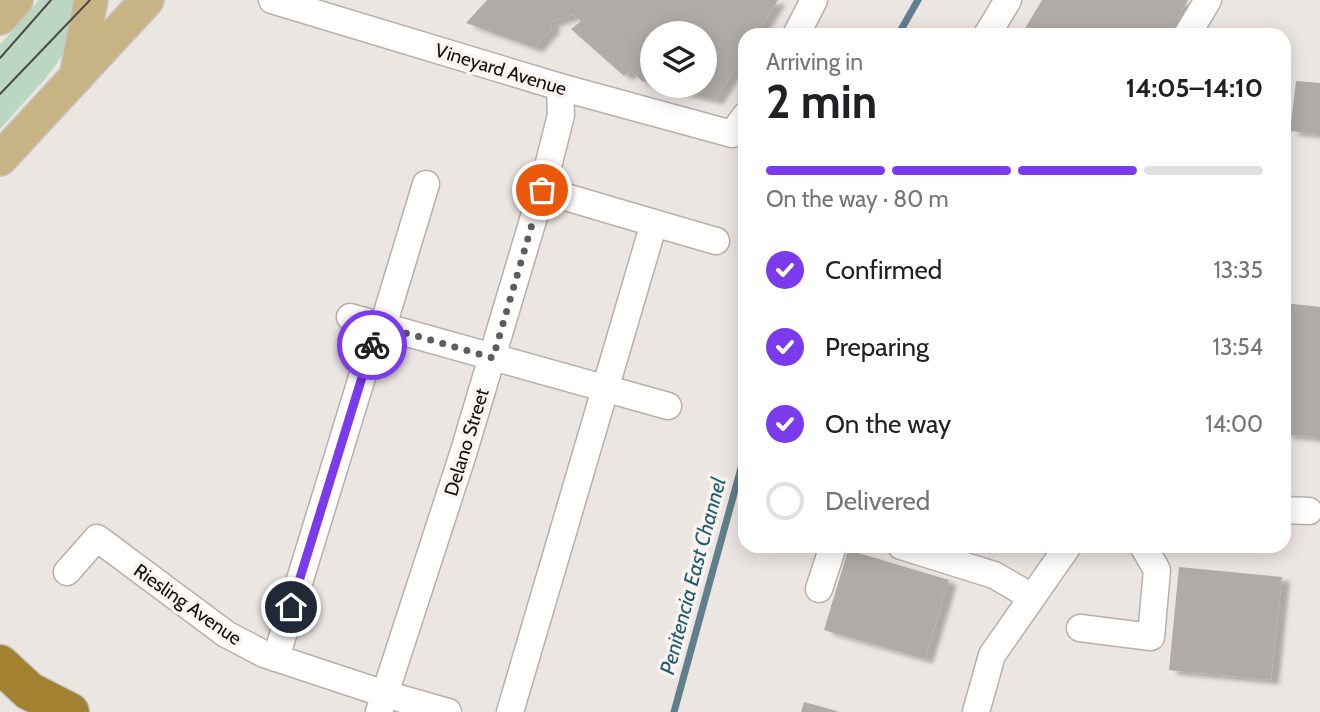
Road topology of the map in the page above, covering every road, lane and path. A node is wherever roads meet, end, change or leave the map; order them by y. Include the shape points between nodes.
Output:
1 (16, 0) edge
2 (91, 0) edge
3 (147, 0) edge
4 (272, 0) edge
5 (814, 0) edge
6 (1008, 0) edge
7 (1208, 0) edge
8 (0, 18) edge
9 (800, 28) edge
10 (991, 28) edge
11 (1191, 28) edge
12 (76, 77) junction
13 (560, 87) junction
14 (738, 124) edge
15 (0, 159) edge
16 (426, 184) dead end
17 (542, 190) junction
18 (654, 223) junction
19 (716, 241) dead end
20 (350, 317) dead end
21 (380, 325) junction
22 (493, 358) junction
23 (605, 388) junction
24 (668, 406) dead end
25 (830, 553) edge
26 (923, 553) edge
27 (1063, 553) edge
28 (1147, 553) edge
29 (67, 572) dead end
30 (819, 589) dead end
31 (1032, 597) junction
32 (1080, 628) dead end
33 (276, 658) junction
34 (0, 664) edge
35 (382, 703) edge
36 (69, 712) edge
37 (448, 712) edge
38 (510, 712) edge
39 (976, 712) edge

1 - 8 main road
2 - 12 main road
3 - 12 main road
4 - 13 street, Vineyard Avenue
5 - 9 street
6 - 10 street
7 - 11 street
12 - 15 main road
13 - 14 street, Vineyard Avenue
13 - 17 street, Delano Street via 561,115
16 - 21 street
17 - 18 street
17 - 22 street, Delano Street
18 - 19 street
18 - 23 street
20 - 21 street
21 - 22 street
21 - 33 street
22 - 23 street
22 - 35 street, Delano Street
23 - 24 street
23 - 38 street
25 - 30 street
26 - 31 street via 994,575
27 - 31 street
28 - 32 street via 1157,570 1151,637
29 - 33 street, Riesling Avenue via 97,538 226,634
31 - 39 street via 992,655
33 - 35 street, Riesling Avenue
34 - 36 highway via 29,691
35 - 37 street, Riesling Avenue

